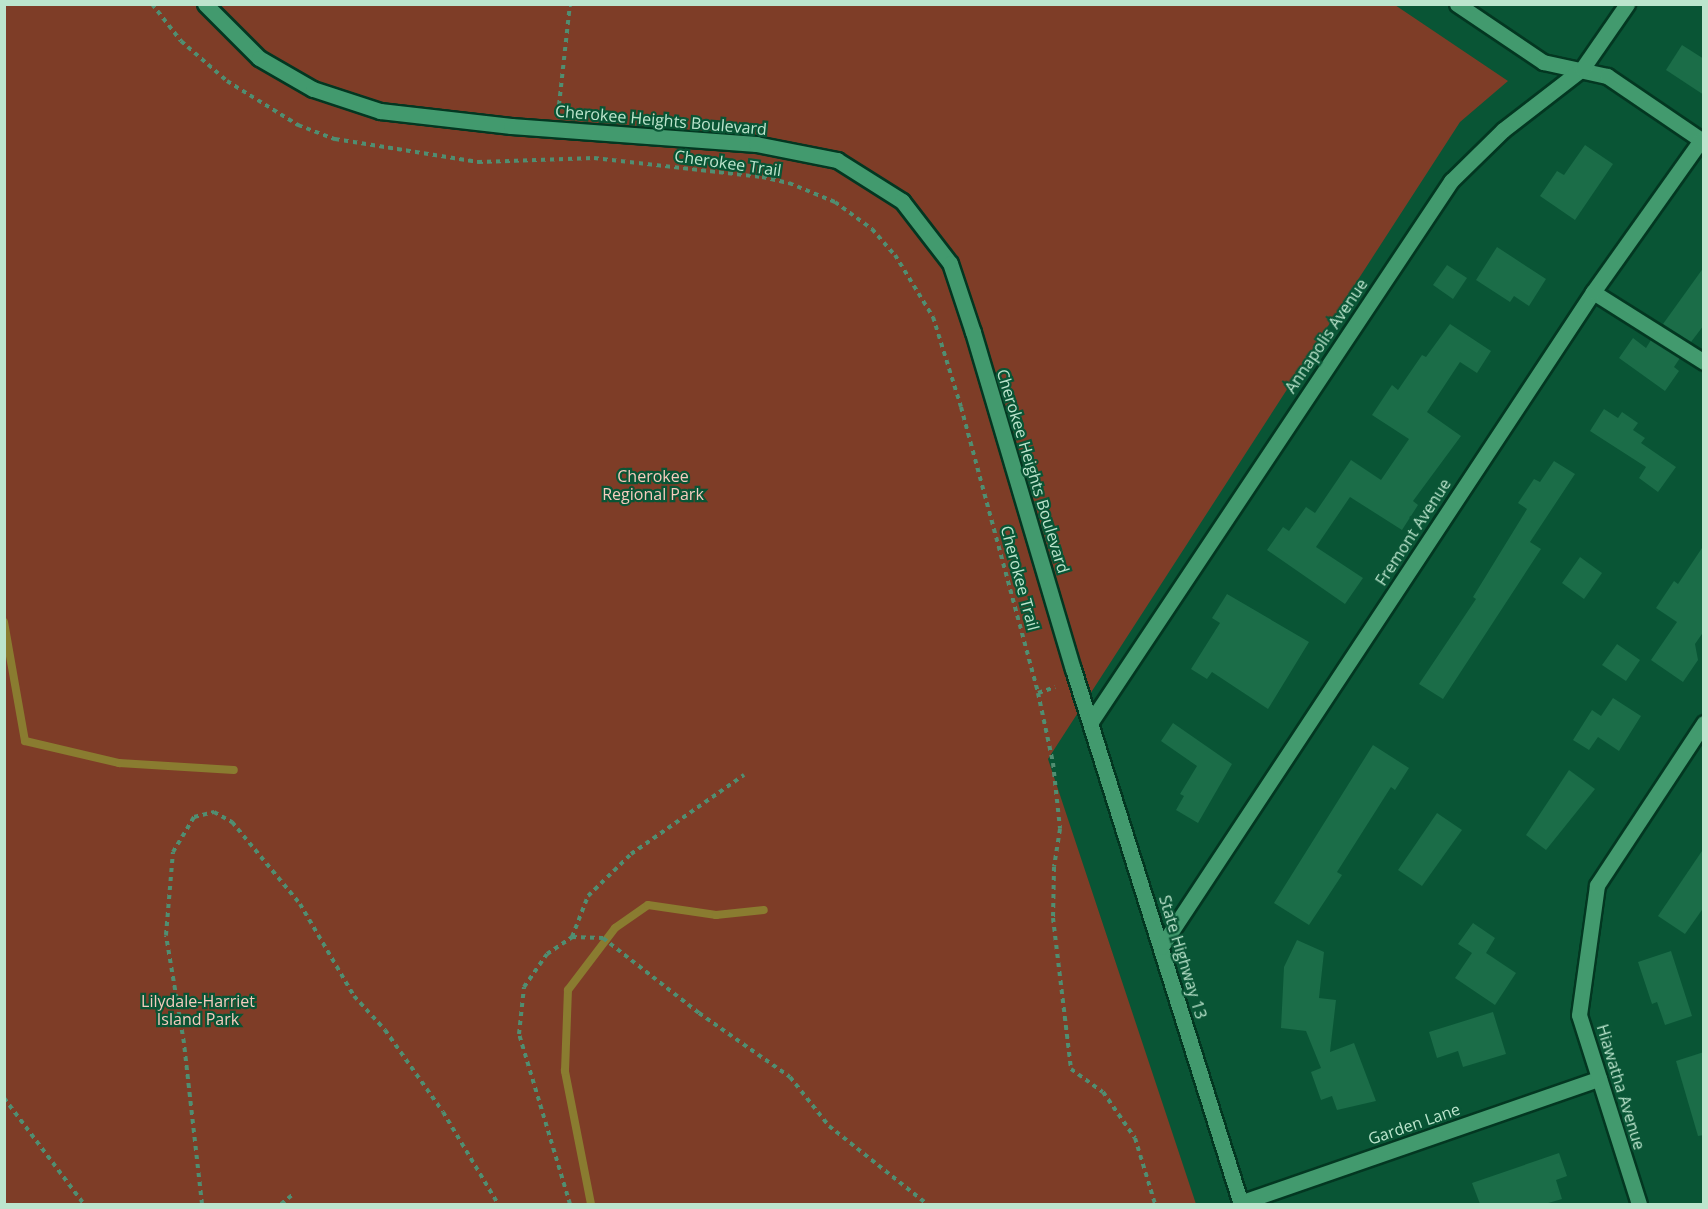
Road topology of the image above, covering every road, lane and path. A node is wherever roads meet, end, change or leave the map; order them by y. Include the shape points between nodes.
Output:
1 (152, 4) edge
2 (205, 4) edge
3 (570, 4) edge
4 (1457, 4) edge
5 (1627, 4) edge
6 (1582, 69) junction
7 (559, 105) dead end
8 (1702, 141) edge
9 (1593, 292) junction
10 (1704, 362) edge
11 (1055, 687) dead end
12 (1038, 693) junction
13 (1092, 720) junction
14 (1704, 723) edge
15 (744, 775) dead end
16 (572, 937) junction
17 (1161, 947) junction
18 (1599, 1080) junction
19 (4, 1098) edge
20 (292, 1195) dead end
21 (84, 1204) edge
22 (202, 1204) edge
23 (281, 1204) edge
24 (498, 1204) edge
25 (570, 1204) edge
26 (927, 1204) edge
27 (1155, 1204) edge
28 (1241, 1204) edge
29 (1639, 1204) edge

1 - 12 path, Cherokee Trail via 181,41 227,81 297,125 334,139 478,162 594,158 762,177 814,192 855,215 895,255 933,317
2 - 13 street, Cherokee Heights Boulevard via 259,58 313,89 380,111 511,126 756,144 837,160 902,201 950,263
3 - 7 path
4 - 6 street via 1543,62
5 - 6 street, Annapolis Avenue
6 - 8 street via 1607,76
6 - 13 street, Annapolis Avenue via 1503,130 1451,181
8 - 9 street, Fremont Avenue
9 - 10 street
9 - 17 street, Fremont Avenue
11 - 12 path
12 - 27 path, Cherokee Trail via 1060,829 1054,867 1053,918 1071,1069 1103,1092 1135,1138
13 - 17 street, State Highway 13
14 - 18 street, Hiawatha Avenue via 1596,885 1579,1015
15 - 16 path via 631,854 588,896
16 - 25 path via 548,954 524,987 519,1034
16 - 26 path via 603,938 790,1077 829,1126
17 - 28 street, State Highway 13
18 - 28 street, Garden Lane
18 - 29 street, Hiawatha Avenue
19 - 21 path
20 - 23 path
22 - 24 path via 184,1043 166,935 173,852 194,816 214,812 232,822 300,904 354,996 385,1030 444,1113

